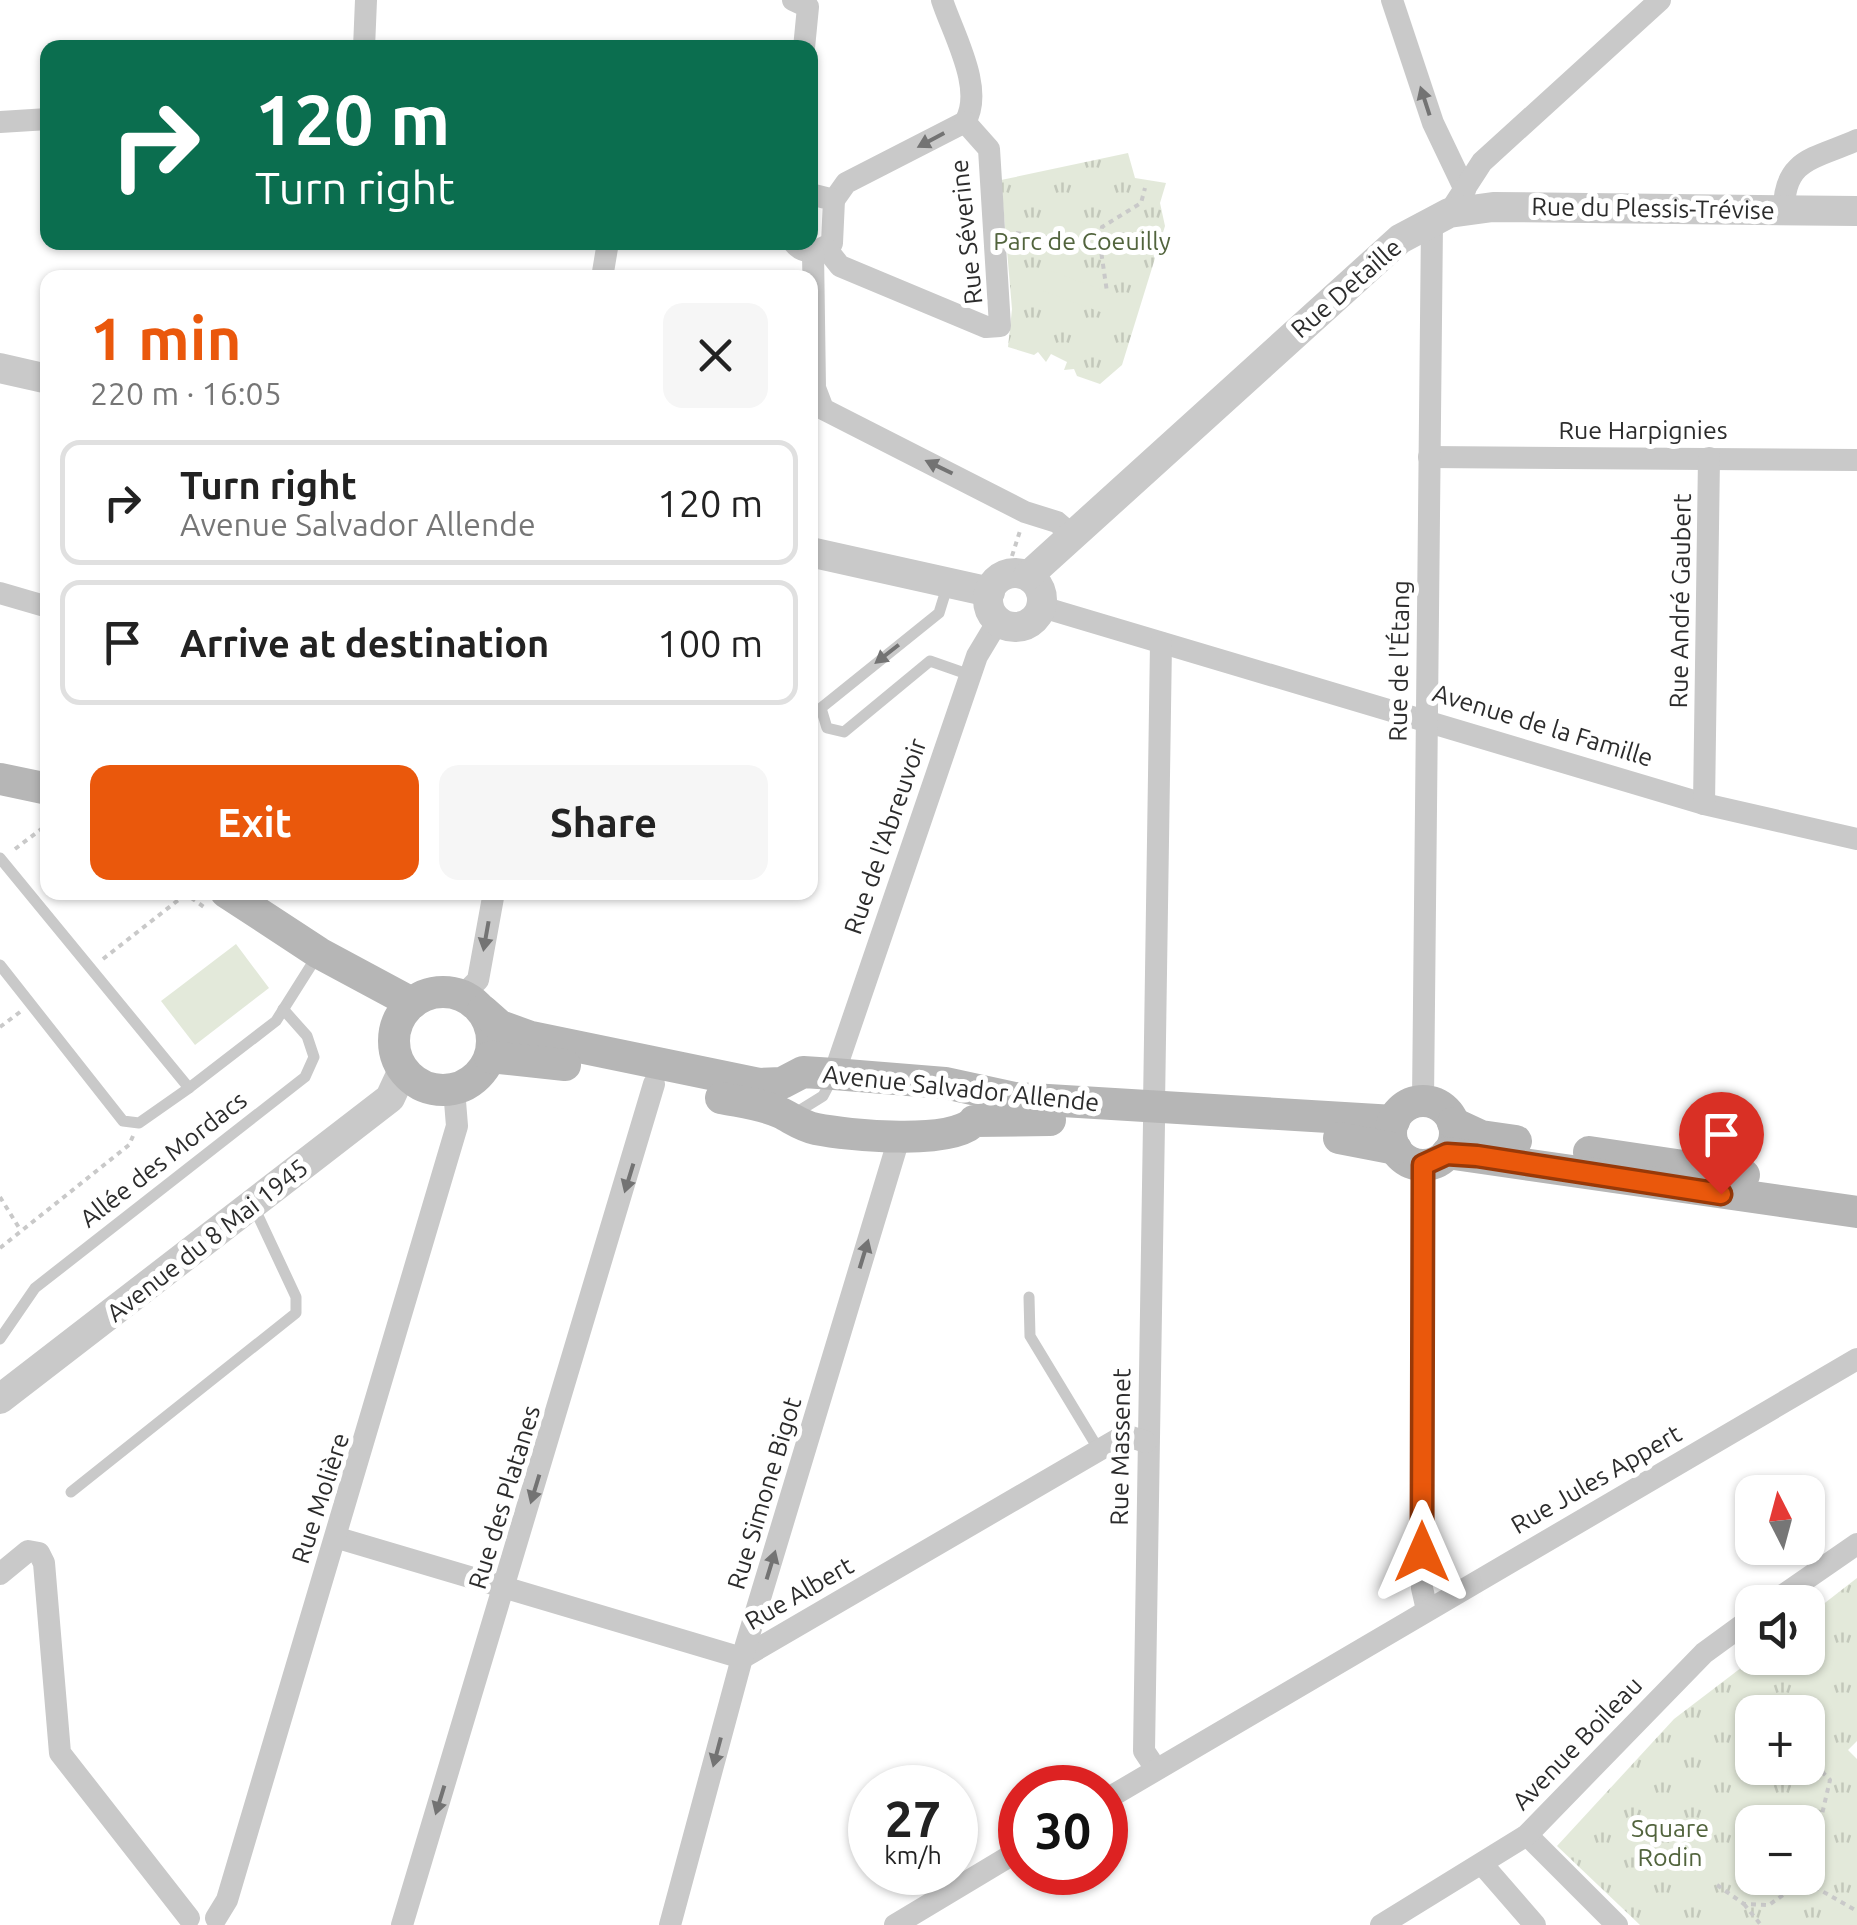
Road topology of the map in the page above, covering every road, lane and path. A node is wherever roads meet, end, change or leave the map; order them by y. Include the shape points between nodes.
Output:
1 (366, 0) edge
2 (793, 0) edge
3 (942, 0) edge
4 (1392, 0) edge
5 (1660, 0) edge
6 (364, 40) edge
7 (805, 40) edge
8 (40, 120) edge
9 (0, 122) edge
10 (965, 122) junction
11 (1857, 140) edge
12 (1145, 188) dead end
13 (818, 196) edge
14 (834, 200) junction
15 (1449, 208) junction
16 (1784, 210) junction
17 (1857, 211) edge
18 (996, 231) junction
19 (818, 243) edge
20 (1100, 244) junction
21 (815, 250) edge
22 (1107, 292) dead end
23 (0, 368) edge
24 (40, 377) edge
25 (818, 387) edge
26 (1430, 456) junction
27 (1710, 458) junction
28 (1857, 460) edge
29 (1025, 512) junction
30 (1071, 534) junction
31 (818, 554) edge
32 (1008, 581) junction
33 (948, 584) junction
34 (0, 593) edge
35 (40, 605) edge
36 (1042, 607) junction
37 (998, 621) junction
38 (1161, 643) junction
39 (970, 675) junction
40 (824, 716) junction
41 (1426, 718) junction
42 (818, 719) edge
43 (0, 779) edge
44 (40, 787) edge
45 (1704, 804) junction
46 (40, 830) edge
47 (1857, 840) edge
48 (0, 859) edge
49 (178, 900) edge
50 (238, 900) edge
51 (493, 900) edge
52 (319, 953) junction
53 (0, 964) edge
54 (91, 968) junction
55 (30, 1003) junction
56 (412, 1003) junction
57 (473, 1003) junction
58 (283, 1009) junction
59 (0, 1027) edge
60 (490, 1057) junction
61 (404, 1070) junction
62 (834, 1074) junction
63 (654, 1084) junction
64 (190, 1088) junction
65 (454, 1089) junction
66 (1423, 1101) joint
67 (783, 1104) junction
68 (972, 1106) junction
69 (1154, 1114) junction
70 (140, 1123) junction
71 (900, 1135) junction
72 (1423, 1142) junction
73 (1857, 1192) edge
74 (0, 1197) edge
75 (253, 1205) junction
76 (1857, 1212) edge
77 (21, 1232) junction
78 (0, 1248) edge
79 (1029, 1298) dead end
80 (0, 1338) edge
81 (1857, 1359) edge
82 (0, 1400) edge
83 (1146, 1442) junction
84 (1099, 1450) junction
85 (71, 1492) dead end
86 (338, 1538) junction
87 (1857, 1544) edge
88 (0, 1574) edge
89 (1798, 1585) edge
90 (505, 1588) junction
91 (1427, 1610) junction
92 (1735, 1630) edge
93 (742, 1658) junction
94 (1156, 1769) junction
95 (1825, 1775) edge
96 (1128, 1786) edge
97 (1824, 1805) edge
98 (1526, 1835) junction
99 (998, 1863) edge
100 (1482, 1864) junction
101 (1717, 1885) dead end
102 (1825, 1890) edge
103 (1783, 1895) edge
104 (1744, 1904) junction
105 (1857, 1910) edge
106 (186, 1922) edge
107 (218, 1922) edge
108 (402, 1925) edge
109 (670, 1925) edge
110 (896, 1925) edge
111 (1381, 1925) edge
112 (1535, 1925) edge
113 (1617, 1925) edge
114 (1761, 1925) edge

1 - 6 street
2 - 7 street via 808,7
3 - 10 street via 972,90
15 -> 4 street via 1433,123
5 - 15 street, Rue Detaille via 1482,162
8 - 9 street
10 -> 14 street via 846,183
10 - 18 street, Rue Séverine via 989,149
11 - 16 street via 1794,169 1784,187
12 - 20 path via 1141,203 1102,227
13 - 14 street
14 - 19 street via 834,236
15 - 16 street, Rue du Plessis-Trévise
15 - 26 street, Rue de l'Étang
15 - 30 street, Rue Detaille via 1400,239
16 - 17 street, Rue du Plessis-Trévise
18 - 20 path
18 - 21 street, Rue Séverine via 1002,320 994,329
20 - 22 path
23 - 24 street
29 -> 25 street via 819,404
26 - 27 street, Rue Harpignies
26 - 41 street, Rue de l'Étang
27 - 28 street, Rue Harpignies
27 - 45 street, Rue André Gaubert
29 - 30 street
29 - 32 path
30 - 32 street, Rue Detaille
31 - 33 street
32 - 33 street
32 - 36 street via 1042,595
32 - 37 street via 991,613
33 -> 40 lane via 940,613 821,708
34 - 35 street
36 - 37 street via 1018,627
36 - 38 street, Avenue de la Famille
37 - 39 street, Rue de l'Abreuvoir
38 - 41 street, Avenue de la Famille
38 - 69 street, Rue Massenet
39 - 40 lane via 930,660 844,732 827,728
39 - 62 street, Rue de l'Abreuvoir
40 - 42 lane
41 - 45 street, Avenue de la Famille
41 - 66 street, Rue de l'Étang
43 - 44 main road
45 - 47 street, Avenue de la Famille
46 - 48 path
48 - 54 lane, Allée des Mordacs
49 - 54 path
50 - 52 main road
51 -> 57 street
52 - 56 main road
52 - 58 lane, Allée des Mordacs
53 - 55 lane, Allée des Mordacs
54 - 64 lane, Allée des Mordacs
55 - 59 path
55 - 70 lane, Allée des Mordacs via 123,1121
56 - 57 main road via 436,992
56 - 61 main road via 393,1042
57 - 60 main road via 493,1041
57 - 67 main road, Avenue Salvador Allende via 500,1026 531,1037 740,1080
58 - 64 lane, Allée des Mordacs
58 - 80 lane, Allée des Mordacs via 307,1036 314,1057 306,1076 34,1288
60 - 63 main road, Avenue Salvador Allende
60 - 65 main road via 482,1072
61 - 65 main road via 426,1087
61 - 75 street, Avenue du 8 Mai 1945 via 390,1098
62 - 67 main road, Avenue Salvador Allende via 803,1072
62 - 68 main road, Avenue Salvador Allende via 946,1082
63 - 67 main road, Avenue Salvador Allende
63 -> 90 street, Rue des Platanes
64 - 70 lane, Allée des Mordacs
65 - 86 street, Rue Molière via 458,1126
66 - 72 main road, Avenue Salvador Allende via 1442,1107
67 - 71 main road, Avenue Salvador Allende via 815,1129
68 - 69 main road, Avenue Salvador Allende
68 - 71 main road, Avenue Salvador Allende via 954,1134
69 - 72 main road, Avenue Salvador Allende
69 - 83 street, Rue Massenet
70 - 77 path via 129,1145
93 -> 71 street, Rue Simone Bigot
72 - 73 main road, Avenue Salvador Allende via 1482,1136
72 - 76 main road, Avenue Salvador Allende
72 - 91 street
74 - 77 path
75 - 82 street, Avenue du 8 Mai 1945
75 - 85 lane via 296,1297 296,1313
77 - 78 path
79 - 84 lane via 1030,1336
81 - 91 street, Rue Jules Appert
83 - 84 street, Rue Albert via 1125,1435
83 - 94 street, Rue Massenet via 1144,1750
84 - 93 street, Rue Albert
86 - 90 street, Rue Albert
86 - 107 street, Rue Molière
87 - 89 street
88 - 106 street via 28,1552 39,1553 60,1753
90 - 93 street, Rue Albert
90 -> 108 street, Rue des Platanes
91 - 94 street, Rue Jules Appert
92 - 98 street, Avenue Boileau via 1704,1653
93 -> 109 street, Rue Simone Bigot
94 - 96 street, Rue Jules Appert
95 - 97 path via 1830,1780
98 - 100 street, Avenue Boileau
98 - 113 street
99 - 110 street
100 - 111 street, Avenue Boileau
100 - 112 street
101 - 104 path
102 - 105 path
103 - 104 path via 1769,1905
104 - 114 path
106 - 107 street via 199,1913

